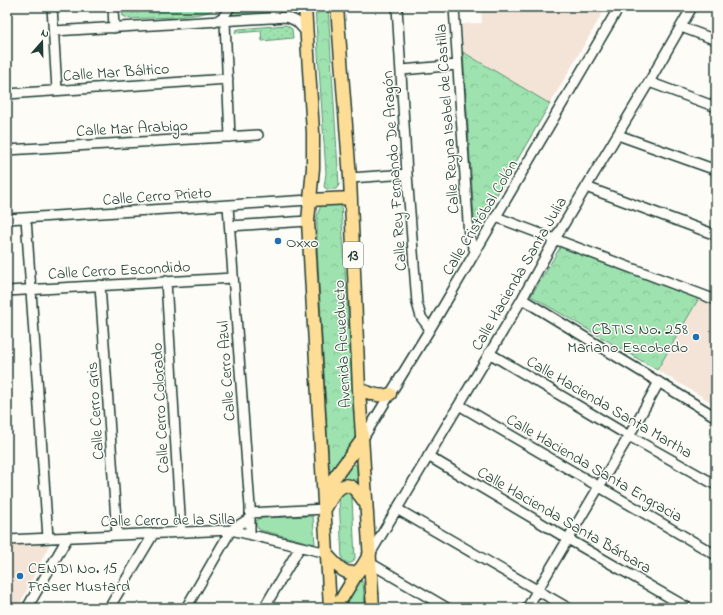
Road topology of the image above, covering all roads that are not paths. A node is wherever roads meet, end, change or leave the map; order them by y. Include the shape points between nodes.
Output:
1 (52, 7) edge
2 (113, 7) edge
3 (230, 7) edge
4 (274, 7) edge
5 (305, 7) edge
6 (337, 7) edge
7 (397, 7) edge
8 (454, 7) edge
9 (619, 7) edge
10 (692, 7) edge
11 (275, 18) junction
12 (220, 22) junction
13 (681, 27) junction
14 (114, 28) junction
15 (54, 31) junction
16 (307, 33) junction
17 (716, 40) edge
18 (457, 65) junction
19 (402, 70) junction
20 (228, 79) junction
21 (649, 82) junction
22 (57, 90) junction
23 (7, 94) edge
24 (716, 107) edge
25 (258, 135) dead end
26 (618, 135) junction
27 (230, 137) junction
28 (7, 150) edge
29 (716, 170) edge
30 (407, 174) junction
31 (350, 178) junction
32 (586, 187) junction
33 (351, 198) junction
34 (310, 200) junction
35 (228, 206) junction
36 (496, 217) junction
37 (26, 218) junction
38 (7, 219) edge
39 (308, 221) junction
40 (230, 226) junction
41 (716, 235) edge
42 (555, 239) junction
43 (475, 251) junction
44 (233, 278) junction
45 (166, 281) junction
46 (100, 285) junction
47 (31, 290) junction
48 (7, 291) edge
49 (522, 299) junction
50 (716, 300) edge
51 (430, 329) junction
52 (489, 353) junction
53 (659, 382) junction
54 (359, 389) junction
55 (390, 394) junction
56 (458, 405) junction
57 (716, 417) edge
58 (629, 436) junction
59 (362, 440) junction
60 (428, 456) junction
61 (716, 485) edge
62 (599, 487) junction
63 (324, 492) junction
64 (366, 504) junction
65 (397, 508) junction
66 (325, 509) junction
67 (250, 516) junction
68 (231, 530) junction
69 (181, 532) junction
70 (154, 533) junction
71 (250, 534) junction
72 (117, 535) junction
73 (68, 537) junction
74 (48, 538) junction
75 (7, 540) edge
76 (568, 540) junction
77 (300, 547) junction
78 (327, 554) junction
79 (716, 555) edge
80 (370, 559) junction
81 (359, 570) junction
82 (538, 590) junction
83 (27, 608) edge
84 (109, 608) edge
85 (186, 608) edge
86 (264, 608) edge
87 (330, 608) edge
88 (336, 608) edge
89 (373, 608) edge
90 (447, 608) edge
91 (527, 608) edge
92 (568, 608) edge
93 (688, 608) edge

1 - 15 street
2 - 14 street
3 - 12 street
4 - 11 street
5 - 16 main road, Avenida Acueducto
6 - 31 main road, Avenida Acueducto / 13
7 - 19 street, Calle Rey Fernando De Aragón
8 - 18 street, Calle Reyna Isabel de Castilla
9 - 36 street, Calle Cristóbal Colón
10 - 13 street, Calle Hacienda Santa Julia
11 - 12 street
11 - 16 street via 293,19
12 - 14 street
12 - 20 street
13 - 17 street
13 - 21 street, Calle Hacienda Santa Julia
14 - 15 street
15 - 22 street
16 - 34 main road, Avenida Acueducto via 313,130
18 - 19 street
18 - 43 street, Calle Reyna Isabel de Castilla via 469,237
19 - 30 street, Calle Rey Fernando De Aragón
20 - 22 street, Calle Mar Báltico
20 - 27 street
21 - 24 street
21 - 26 street, Calle Hacienda Santa Julia
22 - 23 street, Calle Mar Báltico
25 - 27 street, Calle Mar Arabigo
26 - 29 street
26 - 32 street, Calle Hacienda Santa Julia
27 - 28 street, Calle Mar Arabigo
30 - 31 street
30 - 51 street, Calle Rey Fernando De Aragón via 417,303 421,317
31 - 33 main road, Avenida Acueducto / 13
32 - 41 street
32 - 42 street, Calle Hacienda Santa Julia
33 - 34 main road
33 - 54 main road, Avenida Acueducto / 13
34 - 35 street, Calle Cerro Prieto
34 - 39 main road, Avenida Acueducto
35 - 37 street, Calle Cerro Prieto
35 - 40 street, Calle Cerro Azul
36 - 42 street
36 - 43 street, Calle Cristóbal Colón
37 - 38 street, Calle Cerro Prieto
37 - 47 street
39 - 40 street
39 - 63 main road, Avenida Acueducto
40 - 44 street, Calle Cerro Azul
42 - 49 street, Calle Hacienda Santa Julia
42 - 50 street
43 - 51 street, Calle Cristóbal Colón
44 - 45 street, Calle Cerro Escondido
44 - 67 street, Calle Cerro Azul
45 - 46 street, Calle Cerro Escondido
45 - 69 street, Calle Cerro Colorado
46 - 47 street, Calle Cerro Escondido
46 - 72 street, Calle Cerro Gris
47 - 48 street, Calle Cerro Escondido
47 - 74 street
49 - 52 street, Calle Hacienda Santa Julia
49 - 53 street
51 - 55 street, Calle Cristóbal Colón
52 - 56 street, Calle Hacienda Santa Julia
52 - 58 street, Calle Hacienda Santa Martha
53 - 57 street
53 - 58 street
54 - 55 main road via 377,395
54 - 59 main road, Avenida Acueducto / 13
55 - 59 street, Calle Cristóbal Colón
56 - 60 street, Calle Hacienda Santa Julia
56 - 62 street, Calle Hacienda Santa Engracia
58 - 61 street, Calle Hacienda Santa Martha
58 - 62 street
59 - 63 main road
59 - 64 main road, Avenida Acueducto / 13
60 - 65 street, Calle Hacienda Santa Julia
60 - 76 street, Calle Hacienda Santa Bárbara
62 - 76 street
62 - 79 street, Calle Hacienda Santa Engracia
63 - 66 main road, Avenida Acueducto
64 - 66 main road via 350,486 346,486 334,494
64 - 80 main road, Avenida Acueducto / 13
65 - 80 street, Calle Hacienda Santa Julia
65 - 82 street
66 - 67 street, Calle Cerro de la Silla
66 - 78 main road, Avenida Acueducto
67 - 68 street
67 - 71 street, Calle Cerro Azul
68 - 69 street, Calle Cerro de la Silla
68 - 71 street, Calle Cerro de la Silla
68 - 85 street
69 - 70 street, Calle Cerro de la Silla
70 - 72 street, Calle Cerro de la Silla
70 - 84 street
71 - 77 street, Calle Cerro de la Silla
72 - 73 street, Calle Cerro de la Silla
73 - 74 street, Calle Cerro de la Silla
73 - 83 street
74 - 75 street, Calle Cerro de la Silla
76 - 82 street
76 - 93 street, Calle Hacienda Santa Bárbara
77 - 78 street, Calle Cerro de la Silla
77 - 86 street
78 - 81 main road via 341,569 354,573
78 - 87 main road, Avenida Acueducto
80 - 81 main road
80 - 89 main road, Avenida Acueducto / 13
80 - 90 street
81 - 88 main road
82 - 91 street
82 - 92 street

